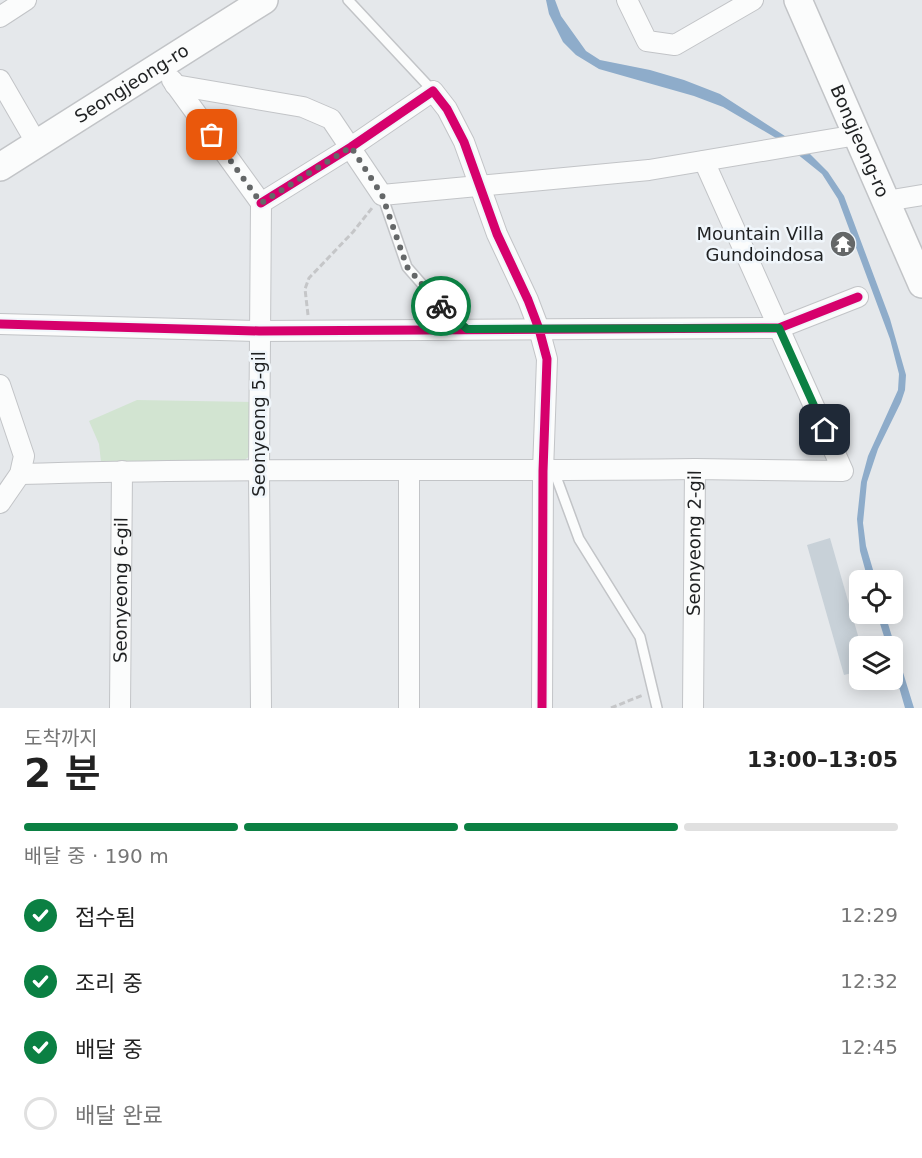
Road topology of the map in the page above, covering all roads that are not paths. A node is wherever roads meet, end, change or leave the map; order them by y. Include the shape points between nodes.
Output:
1 (26, 0) edge
2 (264, 0) edge
3 (348, 0) edge
4 (627, 0) edge
5 (753, 0) edge
6 (798, 0) edge
7 (0, 17) edge
8 (168, 75) junction
9 (0, 80) edge
10 (433, 91) junction
11 (857, 135) junction
12 (37, 144) junction
13 (351, 147) junction
14 (704, 161) junction
15 (0, 167) edge
16 (480, 186) junction
17 (382, 195) junction
18 (922, 195) edge
19 (886, 201) junction
20 (261, 203) junction
21 (922, 284) edge
22 (858, 297) dead end
23 (0, 324) edge
24 (779, 328) junction
25 (467, 329) junction
26 (539, 329) junction
27 (260, 331) junction
28 (0, 384) edge
29 (695, 469) junction
30 (122, 471) junction
31 (259, 471) junction
32 (408, 471) junction
33 (549, 471) junction
34 (20, 474) junction
35 (0, 503) edge
36 (120, 708) edge
37 (261, 708) edge
38 (409, 708) edge
39 (542, 708) edge
40 (657, 708) edge
41 (693, 708) edge

1 - 7 street
2 - 8 street, Seongjeong-ro
3 - 10 lane
4 - 5 street via 646,41 675,45
6 - 11 street, Bongjeong-ro
8 - 12 street, Seongjeong-ro
8 - 13 street via 303,106 331,119
8 - 20 street
9 - 12 street
10 - 13 street
10 - 16 street via 464,142
11 - 14 street
11 - 19 street, Bongjeong-ro
12 - 15 street, Seongjeong-ro
13 - 17 street
13 - 20 street
14 - 16 street
14 - 24 street, Seonyeong 2-gil
16 - 17 street
16 - 26 street
17 - 25 lane via 407,267
18 - 19 street
19 - 21 street, Bongjeong-ro
20 - 27 street, Seonyeong 5-gil
22 - 24 street
23 - 27 street
24 - 26 street
24 - 29 street, Seonyeong 2-gil via 843,471
25 - 26 street
25 - 27 street
26 - 33 street via 547,359
27 - 31 street, Seonyeong 5-gil
28 - 34 street via 24,456
29 - 33 street
29 - 41 street, Seonyeong 2-gil
30 - 31 street
30 - 34 street
30 - 36 street, Seonyeong 6-gil
31 - 32 street
31 - 37 street, Seonyeong 5-gil
32 - 33 street
32 - 38 street
33 - 39 street
33 - 40 lane via 579,539 640,637
34 - 35 street

